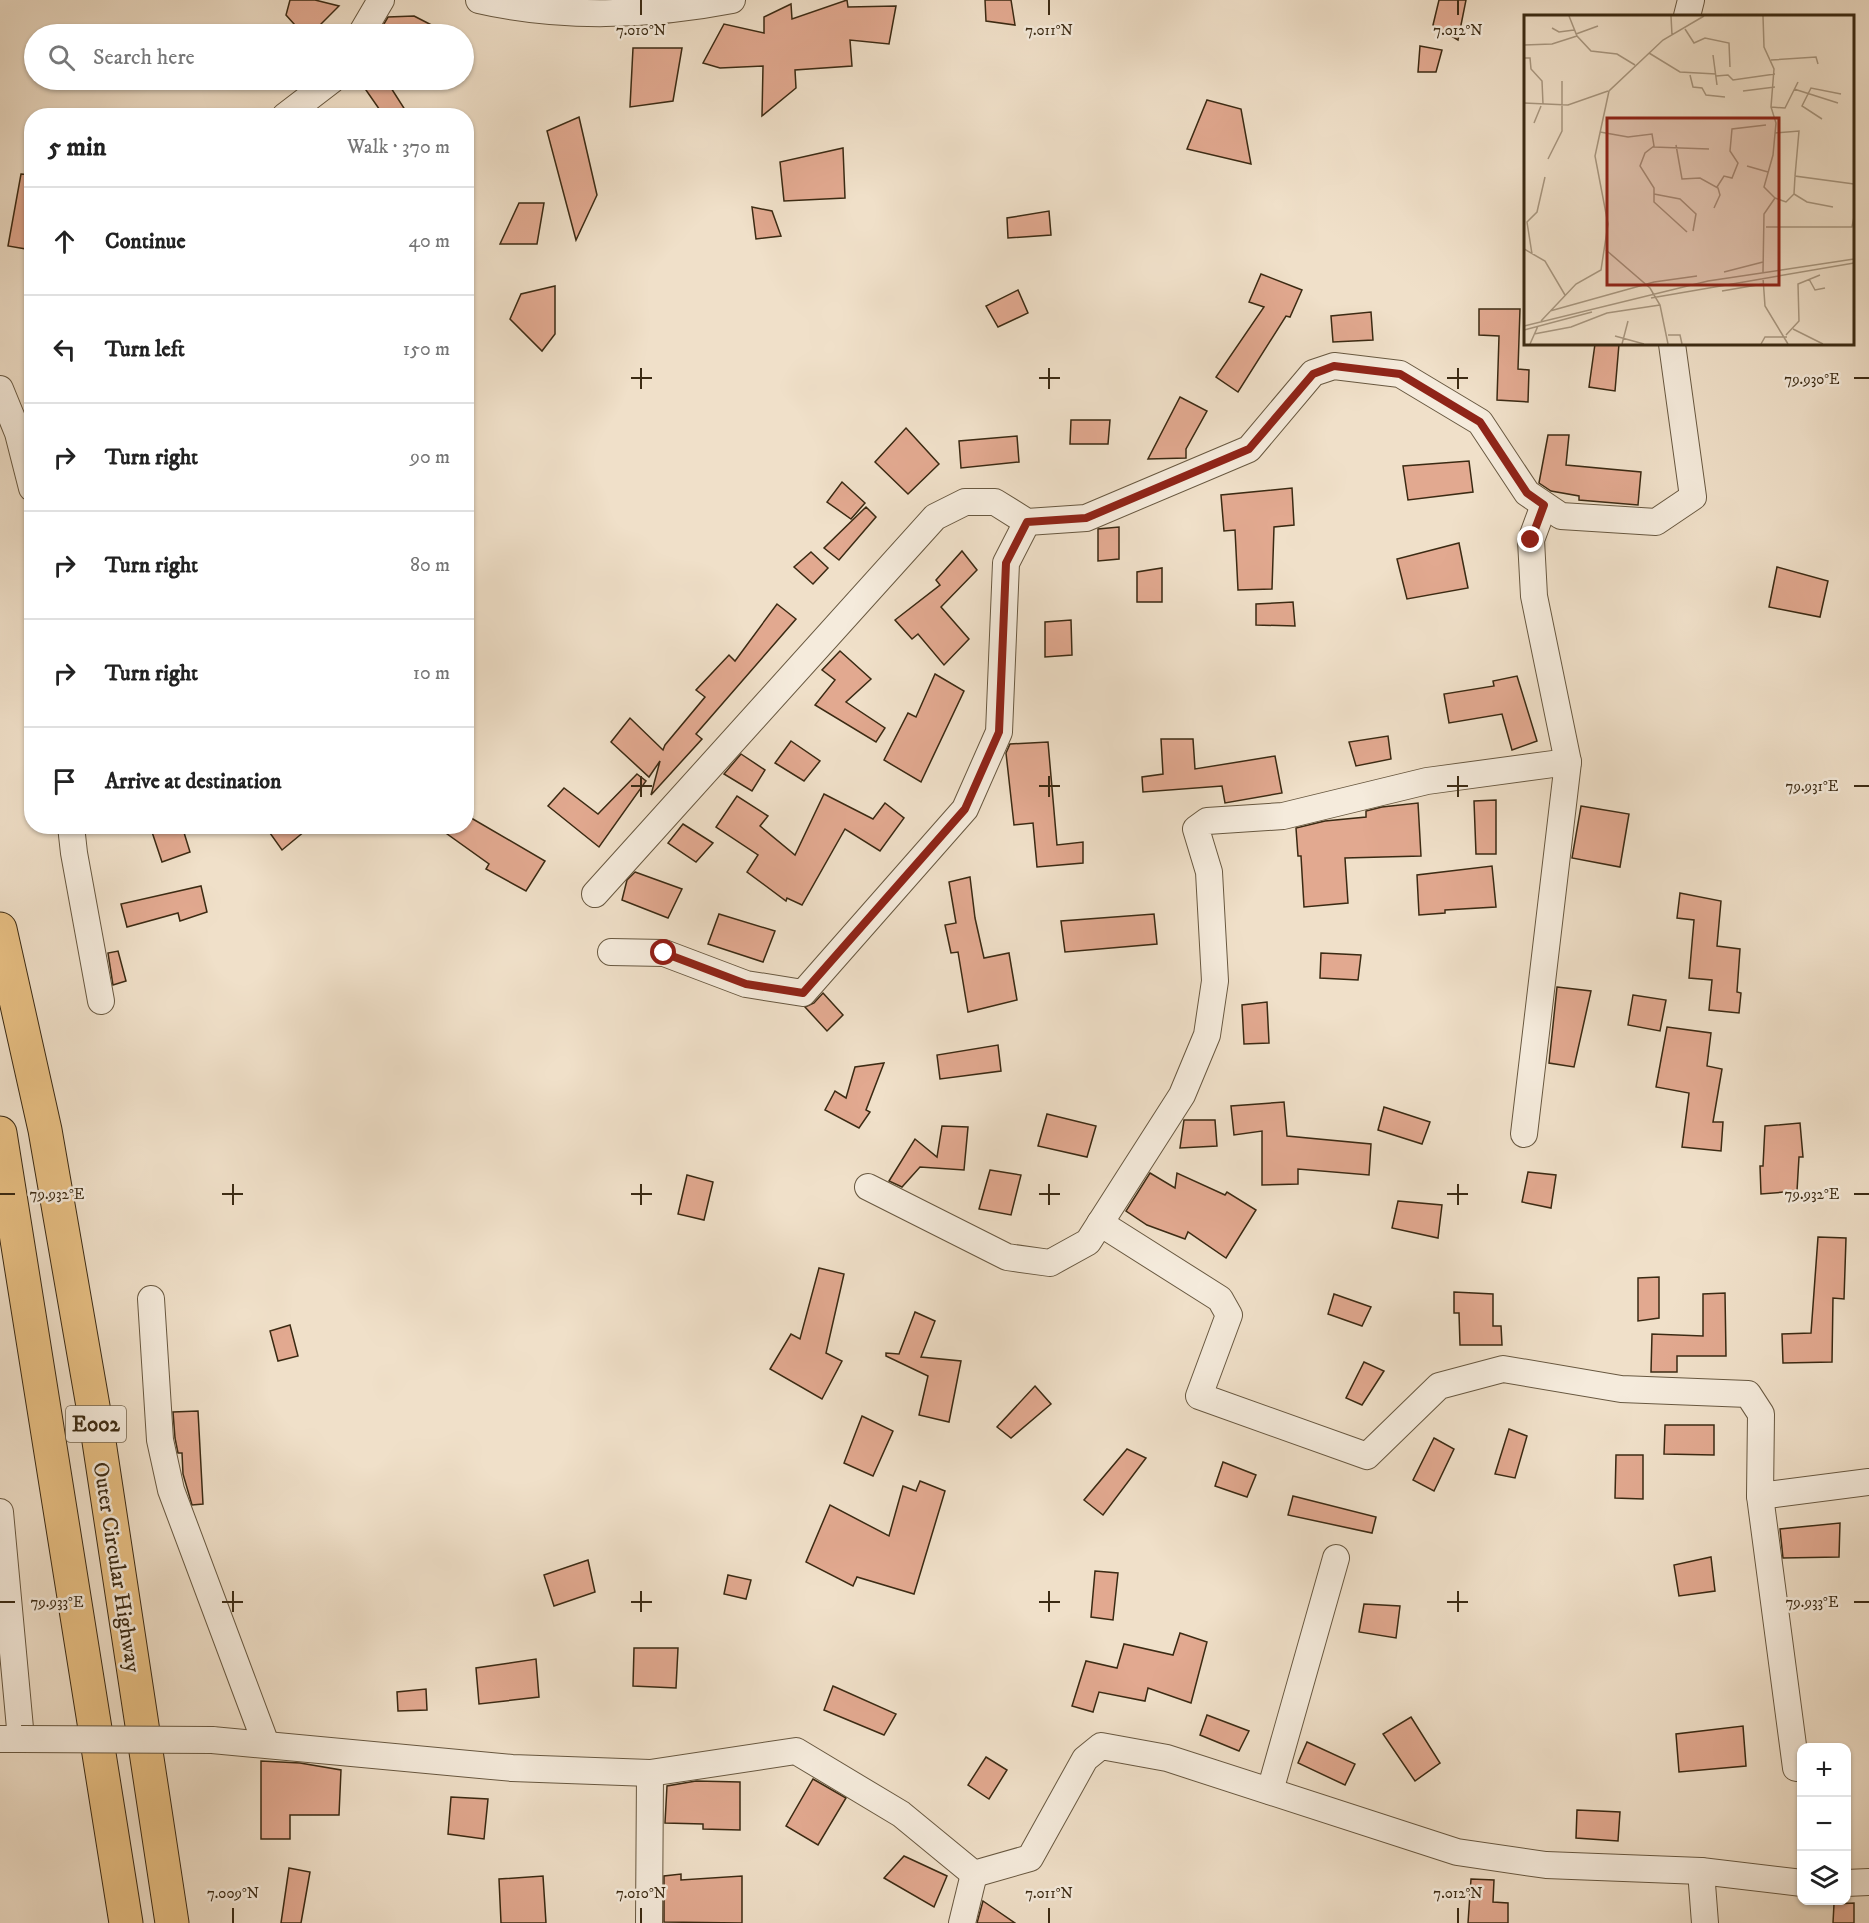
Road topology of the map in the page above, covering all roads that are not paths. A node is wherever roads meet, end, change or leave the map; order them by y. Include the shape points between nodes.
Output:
1 (381, 0) edge
2 (479, 0) edge
3 (732, 0) edge
4 (1691, 0) edge
5 (1687, 15) edge
6 (367, 24) edge
7 (319, 90) edge
8 (295, 108) edge
9 (1672, 345) edge
10 (0, 389) edge
11 (17, 433) edge
12 (24, 459) edge
13 (1544, 505) junction
14 (1027, 522) junction
15 (1568, 762) junction
16 (73, 834) edge
17 (595, 894) dead end
18 (0, 929) edge
19 (611, 952) dead end
20 (101, 1001) dead end
21 (0, 1133) edge
22 (1524, 1134) dead end
23 (868, 1187) dead end
24 (1100, 1223) junction
25 (151, 1299) dead end
26 (1869, 1482) edge
27 (1760, 1496) junction
28 (0, 1512) edge
29 (1336, 1557) dead end
30 (11, 1739) edge
31 (266, 1744) junction
32 (1796, 1768) dead end
33 (650, 1773) junction
34 (1270, 1791) junction
35 (1701, 1871) junction
36 (974, 1874) junction
37 (1797, 1882) edge
38 (1869, 1882) edge
39 (1851, 1883) edge
40 (126, 1923) edge
41 (172, 1923) edge
42 (649, 1923) edge
43 (962, 1923) edge
44 (1705, 1923) edge

1 - 6 street
2 - 3 street via 571,13 684,9
4 - 5 street
7 - 8 street
9 - 13 street via 1693,497 1656,522 1561,516
10 - 11 street
11 - 12 street
13 - 14 street via 1527,493 1480,422 1400,374 1334,366 1313,374 1249,449 1086,518
13 - 15 street via 1531,540 1534,596
14 - 17 street via 995,502 965,502 935,517
14 - 19 street via 1006,563 999,732 965,809 803,993 746,984 664,953
15 - 22 street
15 - 24 street via 1426,781 1283,816 1206,821 1196,829 1209,872 1215,981 1206,1035 1182,1095
16 - 20 street
18 - 41 highway, Outer Circular Highway / E002 via 45,1130 92,1400
21 - 40 highway, E002
23 - 24 street via 1007,1257 1050,1263 1088,1242
24 - 27 street via 1220,1299 1228,1315 1199,1396 1367,1456 1439,1386 1503,1369 1621,1389 1748,1394 1761,1414
25 - 31 street via 160,1440 171,1490
26 - 27 street
27 - 32 street
28 - 30 street
29 - 34 street
30 - 31 street, bridge
31 - 33 street via 512,1768
33 - 36 street via 796,1751 901,1814
33 - 42 street
34 - 35 street via 1457,1852 1546,1865
34 - 36 street via 1167,1758 1101,1746 1085,1759 1030,1858
35 - 37 street
35 - 44 street
36 - 43 street
38 - 39 street

